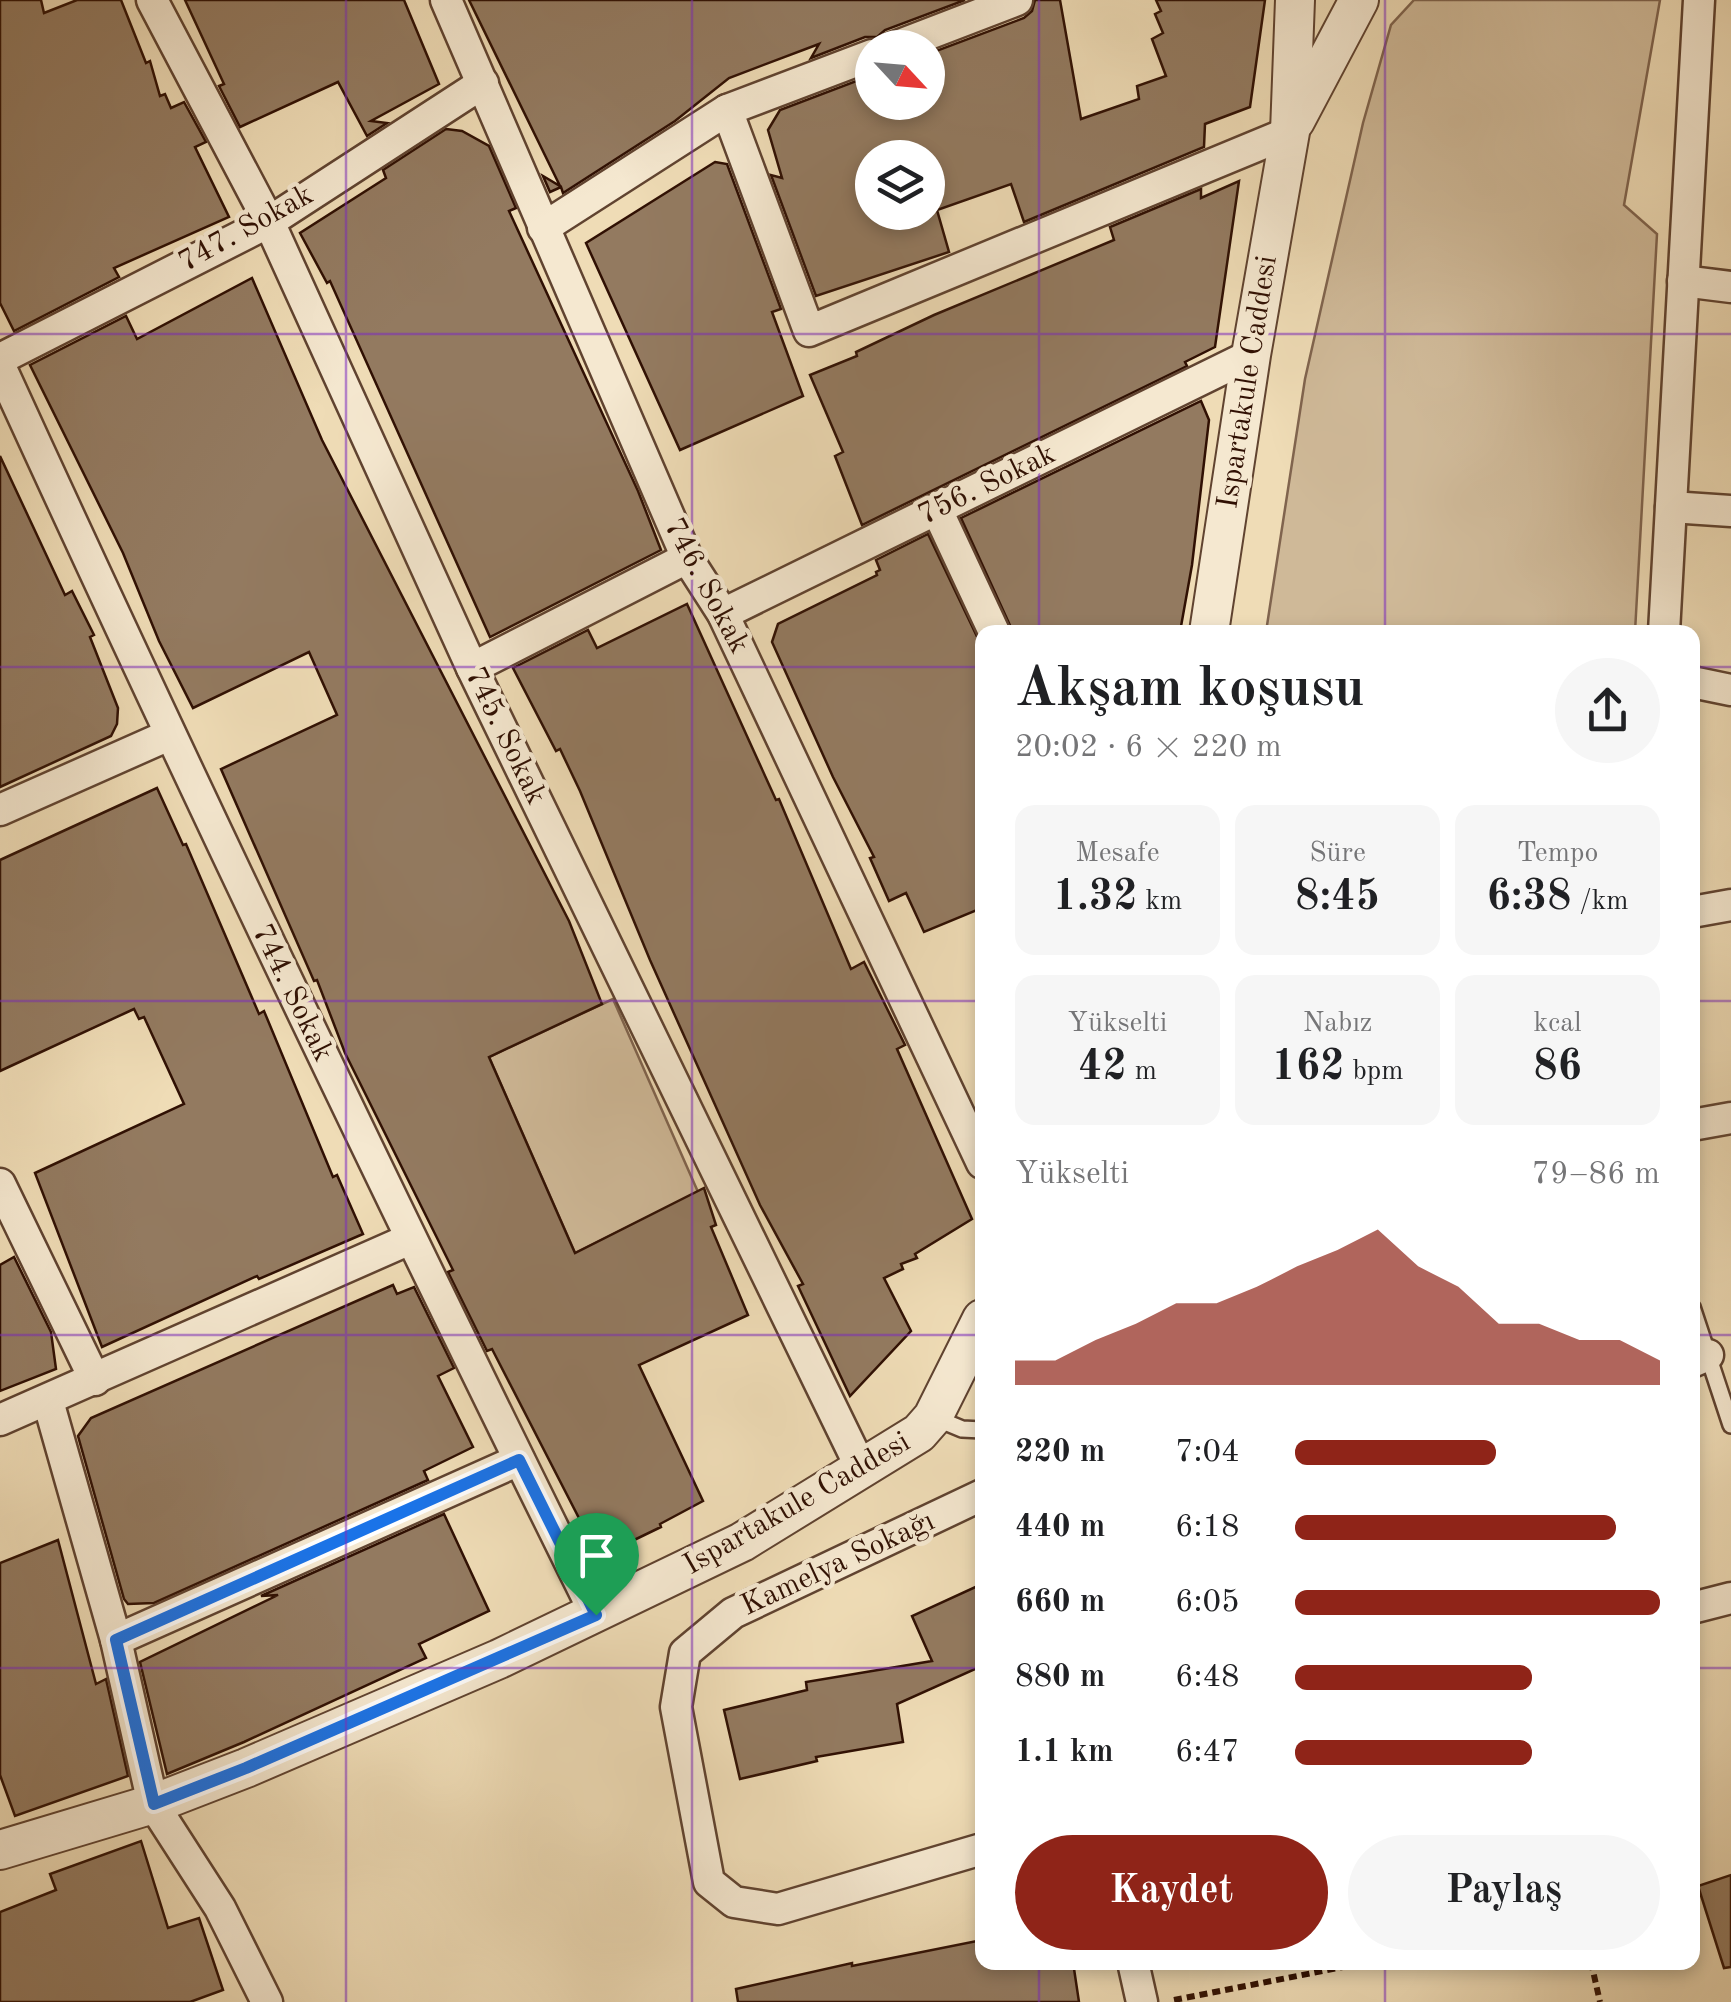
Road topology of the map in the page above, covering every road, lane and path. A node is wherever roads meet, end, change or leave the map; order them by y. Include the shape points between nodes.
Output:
1 (152, 0) edge
2 (446, 0) edge
3 (1017, 0) edge
4 (1294, 0) edge
5 (1359, 0) edge
6 (1699, 0) edge
7 (939, 30) edge
8 (855, 61) edge
9 (482, 84) junction
10 (727, 110) junction
11 (1290, 132) junction
12 (269, 222) junction
13 (543, 228) junction
14 (1683, 281) junction
15 (1731, 287) edge
16 (1251, 355) junction
17 (0, 362) edge
18 (1671, 507) junction
19 (937, 510) junction
20 (1731, 511) edge
21 (687, 558) junction
22 (723, 614) junction
23 (991, 625) edge
24 (1209, 625) edge
25 (1664, 625) edge
26 (472, 668) junction
27 (1700, 684) edge
28 (1731, 690) edge
29 (169, 735) junction
30 (0, 810) edge
31 (1731, 905) edge
32 (1700, 911) edge
33 (1731, 1118) edge
34 (1700, 1124) edge
35 (975, 1148) edge
36 (0, 1184) edge
37 (410, 1239) junction
38 (975, 1333) edge
39 (1700, 1358) edge
40 (95, 1380) junction
41 (48, 1401) junction
42 (933, 1417) junction
43 (0, 1420) edge
44 (1731, 1425) edge
45 (975, 1429) edge
46 (519, 1460) junction
47 (862, 1470) junction
48 (975, 1498) edge
49 (1731, 1598) edge
50 (1700, 1606) edge
51 (596, 1615) junction
52 (116, 1640) junction
53 (154, 1804) junction
54 (3, 1839) edge
55 (975, 1851) edge
56 (1135, 1970) edge
57 (1328, 1970) edge
58 (1593, 1970) edge
59 (255, 1999) edge
60 (1142, 2002) edge
61 (1162, 2002) edge
62 (1600, 2002) edge

1 - 12 street, 745. Sokak
2 - 9 street, 746. Sokak
3 - 7 street
4 - 11 street, Ispartakule Caddesi
5 - 11 street, Ispartakule Caddesi
6 - 14 street
8 - 10 street
9 - 12 street, 747. Sokak
9 - 13 street, 746. Sokak
10 - 11 street via 810,331
10 - 13 street
11 - 16 street, Ispartakule Caddesi
12 - 17 street, 747. Sokak
12 - 26 street, 745. Sokak
13 - 21 street, 746. Sokak
14 - 15 street
14 - 18 street
16 - 19 street, 756. Sokak
16 - 24 street, Ispartakule Caddesi
17 - 29 street, 744. Sokak
18 - 20 street
18 - 25 street
19 - 22 street, 756. Sokak
19 - 23 street
21 - 22 street, 746. Sokak
21 - 26 street
22 - 35 street, 746. Sokak
26 - 47 street, 745. Sokak
27 - 28 street
29 - 30 street
29 - 37 street, 744. Sokak
31 - 32 street
33 - 34 street
36 - 40 street
37 - 40 street
37 - 46 street, 744. Sokak
38 - 42 street, Ispartakule Caddesi
39 - 44 lane
40 - 41 street
41 - 43 street
41 - 52 street
42 - 45 lane
42 - 47 street, Ispartakule Caddesi
46 - 51 street, 744. Sokak
46 - 52 street
47 - 51 street, Ispartakule Caddesi via 742,1542
48 - 55 street, Kamelya Sokağı via 732,1613 685,1653 676,1707 709,1882 734,1902 778,1909
49 - 50 street
51 - 53 street, Ispartakule Caddesi
52 - 53 street
53 - 54 street, Ispartakule Caddesi
53 - 59 street via 220,1908
56 - 60 street
57 - 61 path
58 - 62 path

